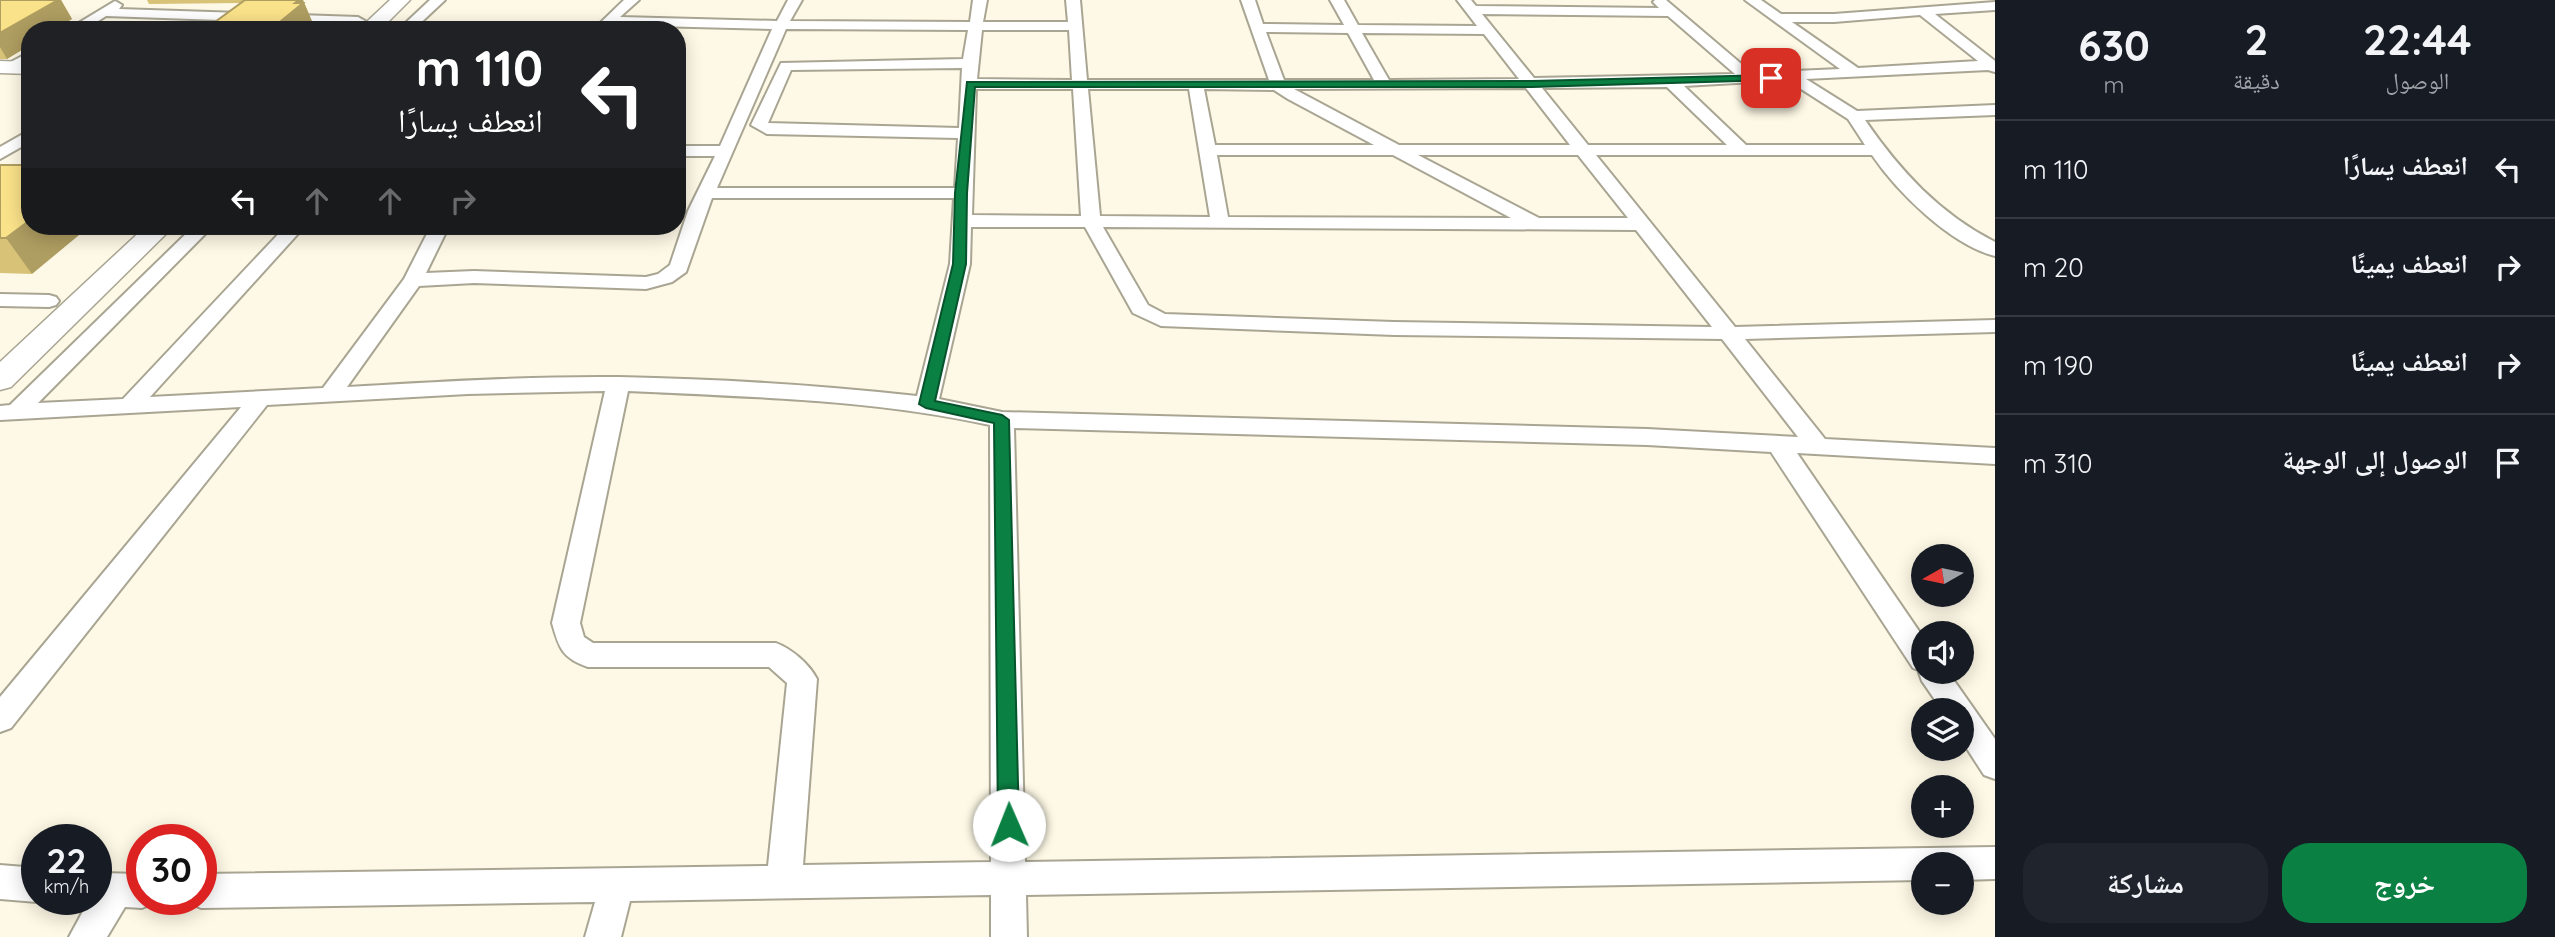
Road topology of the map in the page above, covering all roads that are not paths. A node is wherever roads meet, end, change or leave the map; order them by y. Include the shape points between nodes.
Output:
1 (123, 0) edge
2 (382, 0) edge
3 (401, 0) edge
4 (438, 0) edge
5 (632, 0) edge
6 (795, 0) edge
7 (980, 0) edge
8 (1073, 0) edge
9 (1248, 0) edge
10 (1337, 0) edge
11 (1657, 0) edge
12 (1752, 0) edge
13 (1468, 5) edge
14 (269, 6) edge
15 (1995, 6) edge
16 (1923, 11) junction
17 (103, 12) junction
18 (1672, 12) junction
19 (252, 18) junction
20 (1778, 18) junction
21 (88, 21) edge
22 (248, 21) edge
23 (288, 21) edge
24 (364, 21) edge
25 (368, 21) edge
26 (415, 21) edge
27 (609, 21) edge
28 (781, 25) junction
29 (686, 26) edge
30 (977, 26) junction
31 (1075, 26) junction
32 (1258, 28) junction
33 (1353, 29) junction
34 (1488, 30) junction
35 (970, 63) junction
36 (1994, 66) edge
37 (1857, 74) junction
38 (1792, 77) junction
39 (1750, 79) junction
40 (1671, 82) junction
41 (970, 84) junction
42 (1080, 84) junction
43 (1532, 84) junction
44 (1196, 85) junction
45 (1278, 85) junction
46 (1384, 85) junction
47 (1995, 110) edge
48 (1854, 116) junction
49 (966, 133) junction
50 (21, 141) edge
51 (1877, 149) junction
52 (1207, 150) junction
53 (1395, 150) junction
54 (1742, 150) junction
55 (686, 151) edge
56 (726, 151) junction
57 (1585, 152) junction
58 (0, 154) edge
59 (705, 193) junction
60 (961, 193) junction
61 (687, 211) edge
62 (962, 221) junction
63 (1091, 222) junction
64 (1220, 223) junction
65 (1537, 224) junction
66 (1643, 224) junction
67 (124, 235) edge
68 (152, 235) edge
69 (195, 235) edge
70 (288, 235) edge
71 (436, 235) edge
72 (684, 235) edge
73 (1995, 250) edge
74 (413, 280) junction
75 (0, 300) edge
76 (49, 301) junction
77 (1995, 326) edge
78 (1730, 335) junction
79 (0, 346) edge
80 (0, 380) edge
81 (618, 384) junction
82 (331, 393) junction
83 (258, 401) junction
84 (926, 404) junction
85 (128, 407) junction
86 (7, 413) edge
87 (1002, 420) junction
88 (1778, 444) junction
89 (1818, 446) junction
90 (1995, 456) edge
91 (1911, 642) edge
92 (0, 719) edge
93 (1974, 734) edge
94 (1995, 765) edge
95 (1995, 863) edge
96 (1009, 879) junction
97 (0, 882) edge
98 (784, 882) junction
99 (21, 884) edge
100 (617, 884) junction
101 (118, 890) edge
102 (217, 891) edge
103 (87, 937) edge
104 (603, 937) edge
105 (1009, 937) edge

1 - 17 street
2 - 24 main road
3 - 25 main road
4 - 26 street
5 - 27 street
6 - 28 street
7 - 30 street
8 - 31 street
9 - 32 street
10 - 33 street
11 - 18 street
12 - 20 street
13 - 18 street
13 - 34 street
14 - 19 street
15 - 16 street
16 - 20 street
16 - 36 street
17 - 19 street
17 - 21 street
18 - 39 street
19 - 22 street
19 - 23 street
20 - 37 street
28 - 29 street
28 - 30 street
28 - 56 street
30 - 31 street
30 - 35 street
31 - 42 street
32 - 33 street
32 - 45 street
33 - 34 street
33 - 46 street
34 - 43 street
35 - 41 street
35 - 49 street via 786,66 759,125 766,129
36 - 37 street
37 - 38 street
38 - 39 street
38 - 48 street
39 - 40 street
40 - 43 street
40 - 54 street
41 - 42 street
41 - 49 street
42 - 44 street
42 - 63 street
43 - 46 street
43 - 57 street
44 - 45 street
44 - 52 street
45 - 46 street
45 - 53 street
47 - 48 street
48 - 51 street
49 - 60 street
50 - 58 street
51 - 54 street
51 - 73 street via 1933,211
52 - 53 street
52 - 64 street
53 - 57 street
53 - 65 street
54 - 57 street
55 - 56 street
56 - 59 street
57 - 66 street
59 - 60 street
59 - 61 street
60 - 62 street
62 - 63 street
62 - 84 street via 960,264
63 - 64 street
63 - 78 street via 1140,309 1161,320
64 - 65 street
65 - 66 street
66 - 78 street
67 - 76 main road
68 - 80 main road
69 - 86 street
70 - 85 street
71 - 74 street
72 - 74 street via 679,268 646,283 474,277
74 - 82 street
75 - 76 street
76 - 79 main road
77 - 78 street
78 - 89 street
81 - 82 street
81 - 84 street via 826,393
81 - 98 street via 566,623 572,644 588,655 776,655 790,665 802,679
82 - 83 street
83 - 85 street
83 - 92 street
84 - 87 street
85 - 86 street
87 - 88 street
87 - 96 street
88 - 89 street
88 - 91 street
89 - 90 street
93 - 94 street
95 - 96 street
96 - 98 street
96 - 105 street
97 - 99 street
98 - 100 street
100 - 102 street
100 - 104 street
101 - 103 street

